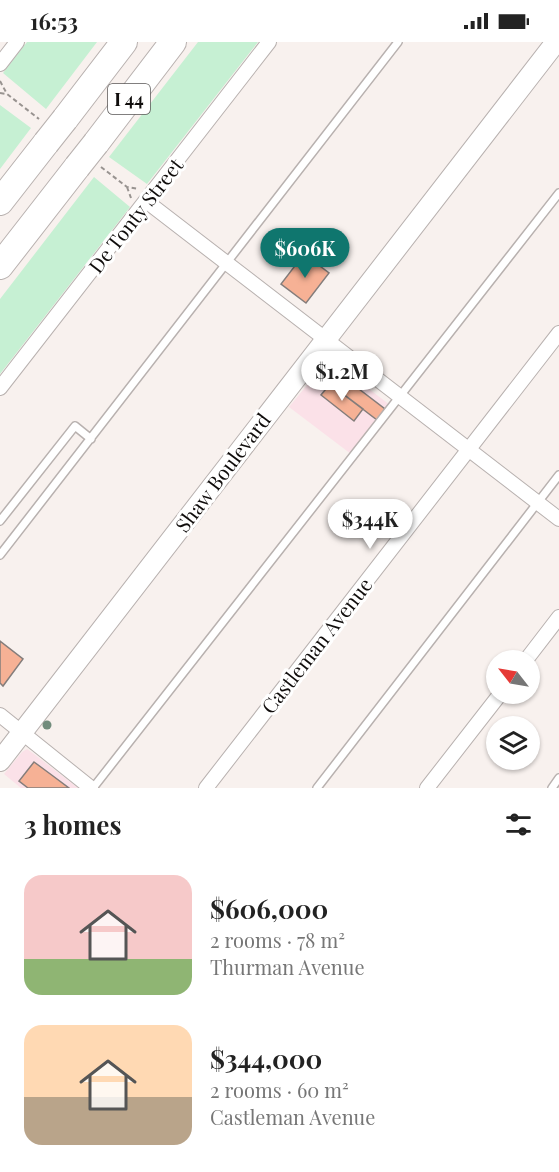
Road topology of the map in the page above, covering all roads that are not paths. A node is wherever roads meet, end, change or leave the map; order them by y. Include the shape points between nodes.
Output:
1 (17, 42) edge
2 (124, 42) edge
3 (173, 42) edge
4 (269, 42) edge
5 (398, 42) edge
6 (556, 42) edge
7 (0, 64) edge
8 (559, 193) edge
9 (146, 201) junction
10 (0, 202) edge
11 (228, 264) junction
12 (0, 266) edge
13 (559, 333) edge
14 (326, 337) junction
15 (0, 388) edge
16 (401, 396) junction
17 (91, 439) junction
18 (468, 448) junction
19 (559, 475) edge
20 (537, 502) junction
21 (559, 519) edge
22 (0, 521) edge
23 (0, 555) edge
24 (559, 617) edge
25 (534, 650) edge
26 (493, 704) edge
27 (0, 715) edge
28 (23, 733) junction
29 (0, 761) edge
30 (559, 778) edge
31 (92, 788) edge
32 (206, 788) edge
33 (316, 788) edge
34 (428, 788) edge
35 (552, 788) edge

1 - 7 street
2 - 10 highway, I 44, bridge
3 - 12 highway, I 44, bridge
4 - 9 street, De Tonty Street
5 - 11 lane
6 - 14 street, Shaw Boulevard
8 - 16 lane
9 - 11 street
9 - 15 street, De Tonty Street
11 - 14 street
11 - 17 lane
13 - 18 street, Castleman Avenue
14 - 16 street
14 - 28 street, Shaw Boulevard
16 - 18 street
16 - 31 lane
17 - 22 lane via 75,426
17 - 23 lane
18 - 20 street
18 - 32 street, Castleman Avenue
19 - 20 lane
20 - 21 street
20 - 33 lane
24 - 25 street
26 - 34 street
27 - 28 street
28 - 29 street, Shaw Boulevard
28 - 31 street
30 - 35 lane

